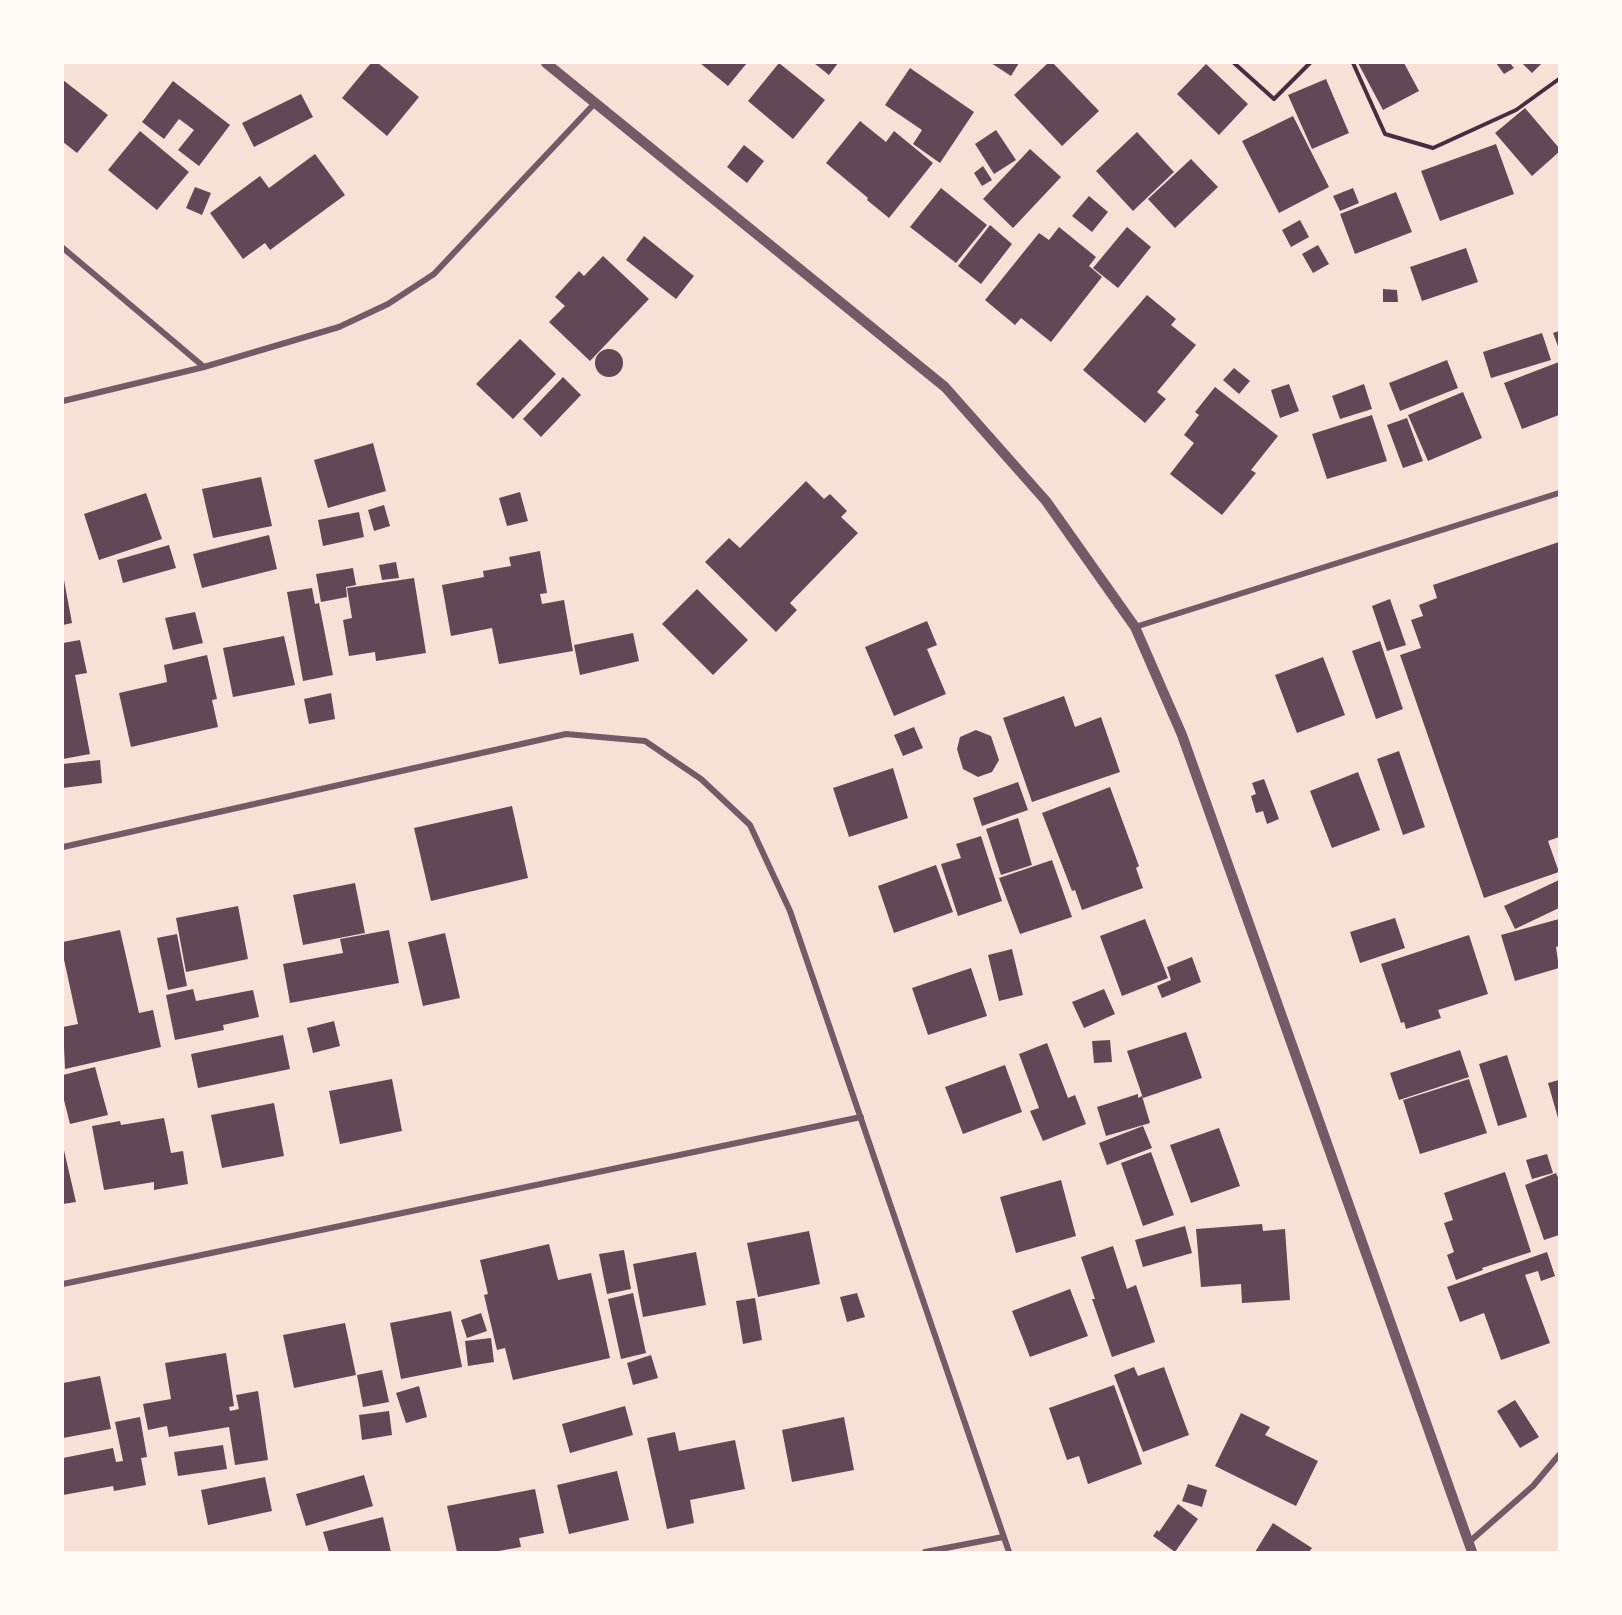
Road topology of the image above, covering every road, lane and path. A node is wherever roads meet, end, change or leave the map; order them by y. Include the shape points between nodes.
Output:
1 (546, 63) edge
2 (1234, 63) edge
3 (1310, 63) edge
4 (1353, 63) edge
5 (1559, 79) edge
6 (595, 104) junction
7 (63, 248) edge
8 (204, 367) junction
9 (63, 401) edge
10 (1559, 493) edge
11 (1135, 627) junction
12 (63, 847) edge
13 (861, 1117) junction
14 (63, 1284) edge
15 (1559, 1455) edge
16 (1003, 1537) junction
17 (1470, 1547) edge
18 (926, 1552) edge
19 (1008, 1552) edge

1 - 6 street
2 - 3 path via 1274,99
4 - 5 path via 1385,134 1433,148 1516,110
6 - 8 street via 435,274 388,304 339,327
6 - 11 street via 945,387 1046,501
7 - 8 street
8 - 9 street
10 - 11 street
11 - 17 street via 1182,735
12 - 13 street via 566,734 645,741 701,779 750,825 790,911
13 - 14 street
13 - 16 street
15 - 17 street
16 - 18 street
16 - 19 street

